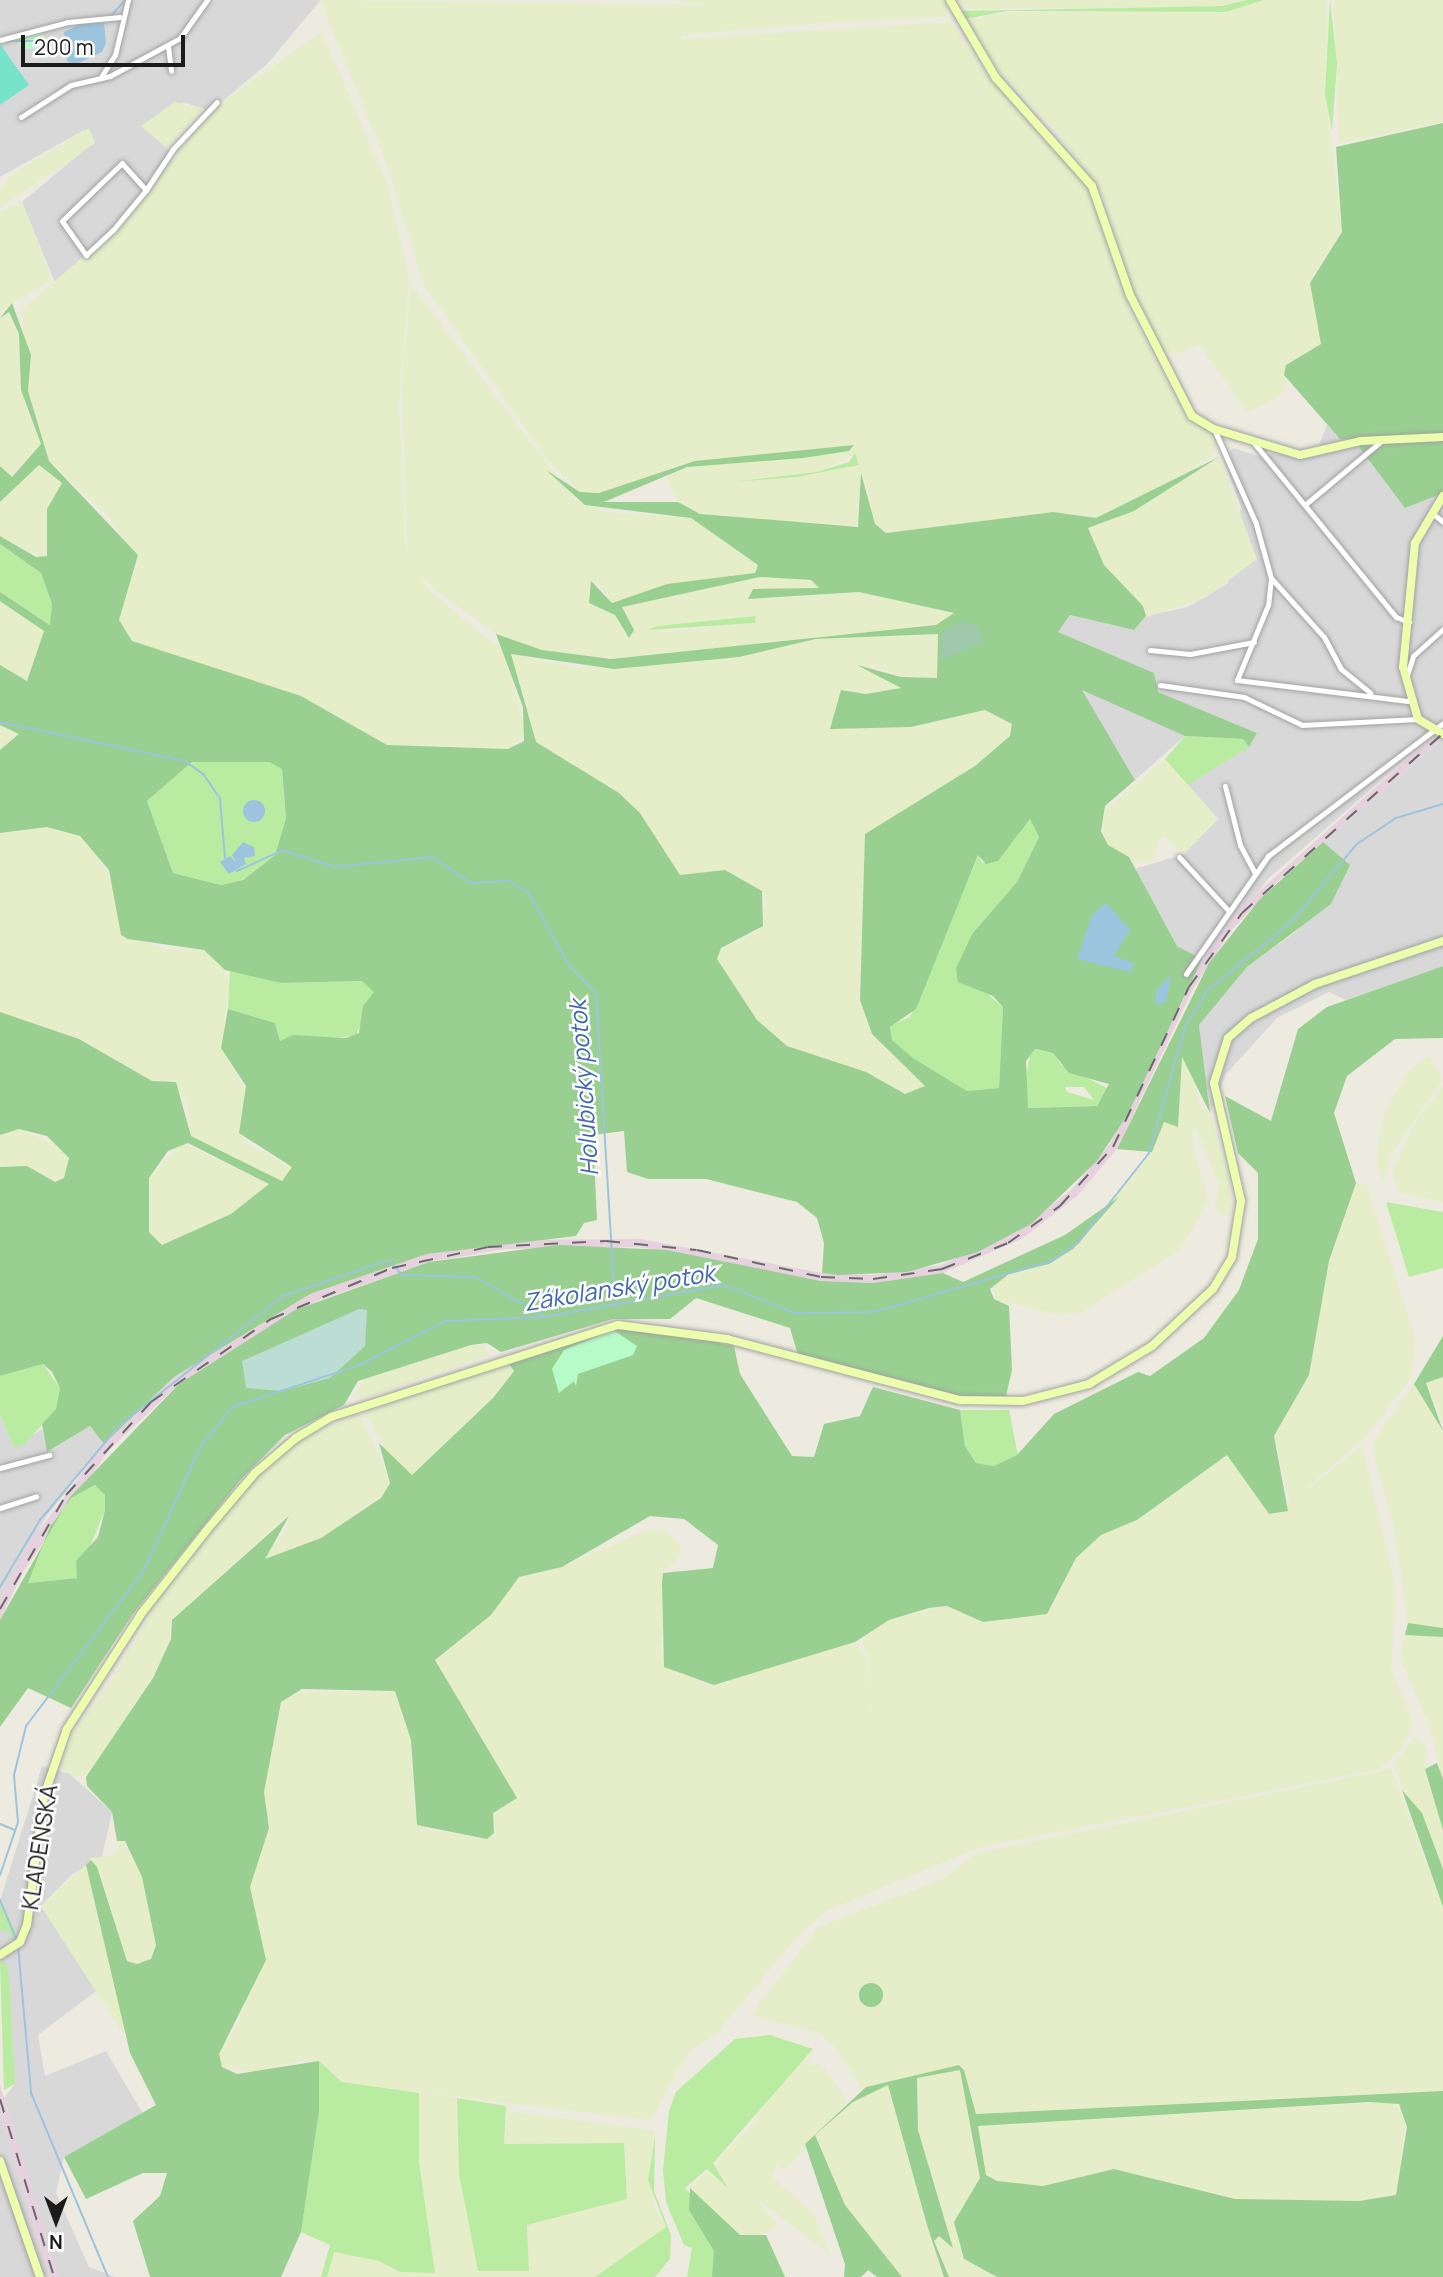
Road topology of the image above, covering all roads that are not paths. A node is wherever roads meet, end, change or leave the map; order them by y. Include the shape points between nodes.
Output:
1 (128, 0) edge
2 (207, 0) edge
3 (950, 0) edge
4 (120, 17) junction
5 (0, 40) edge
6 (168, 46) junction
7 (171, 71) dead end
8 (101, 77) junction
9 (217, 102) dead end
10 (21, 117) dead end
11 (146, 190) junction
12 (1214, 429) junction
13 (1443, 438) edge
14 (1252, 440) junction
15 (1383, 440) junction
16 (1443, 496) edge
17 (1307, 503) junction
18 (1431, 512) junction
19 (1443, 522) edge
20 (1271, 578) junction
21 (1409, 622) junction
22 (1443, 629) edge
23 (1254, 642) junction
24 (1150, 650) dead end
25 (1405, 681) junction
26 (1160, 685) dead end
27 (1371, 693) junction
28 (1408, 701) junction
29 (1418, 719) junction
30 (1443, 723) edge
31 (1439, 732) edge
32 (1225, 786) dead end
33 (1180, 857) dead end
34 (1254, 871) junction
35 (1227, 909) junction
36 (1443, 941) edge
37 (1186, 974) dead end
38 (49, 1455) dead end
39 (0, 1468) edge
40 (36, 1496) dead end
41 (1, 1508) edge
42 (0, 1955) edge
43 (0, 2161) edge
44 (12, 2193) junction
45 (0, 2196) edge
46 (40, 2277) edge

1 - 4 street
2 - 6 street
3 - 12 main road via 996,78 1092,186 1130,295 1181,397 1192,416
4 - 5 street
4 - 8 street via 115,55
6 - 7 street
6 - 8 street
8 - 10 street via 71,85
9 - 11 street via 173,149
11 - 11 street via 121,163 62,220 86,255
12 - 14 main road
12 - 20 street via 1256,524
13 - 15 main road
14 - 15 main road via 1300,455
14 - 17 street
15 - 17 street
16 - 18 main road
17 - 21 street via 1396,617
18 - 19 street
18 - 21 main road via 1415,543
20 - 23 street
20 - 27 street via 1324,638 1341,669
21 - 25 main road
22 - 25 street via 1413,656
23 - 24 street via 1190,654
23 - 27 street via 1237,680
25 - 28 main road
26 - 29 street via 1244,697 1302,725
27 - 28 street
28 - 29 main road
29 - 31 main road
30 - 31 street
31 - 34 street via 1339,805 1308,822
32 - 34 street via 1240,845
33 - 35 street
34 - 35 street
35 - 37 street
36 - 42 main road, KLADENSKÁ via 1305,989 1227,1038 1214,1083 1240,1192 1235,1249 1213,1289 1124,1366 1050,1396 978,1402 900,1388 727,1339 618,1325 331,1417 274,1455 206,1531 94,1684 52,1769 23,1936
38 - 39 street
40 - 41 street
43 - 44 main road
44 - 45 main road
44 - 46 main road

